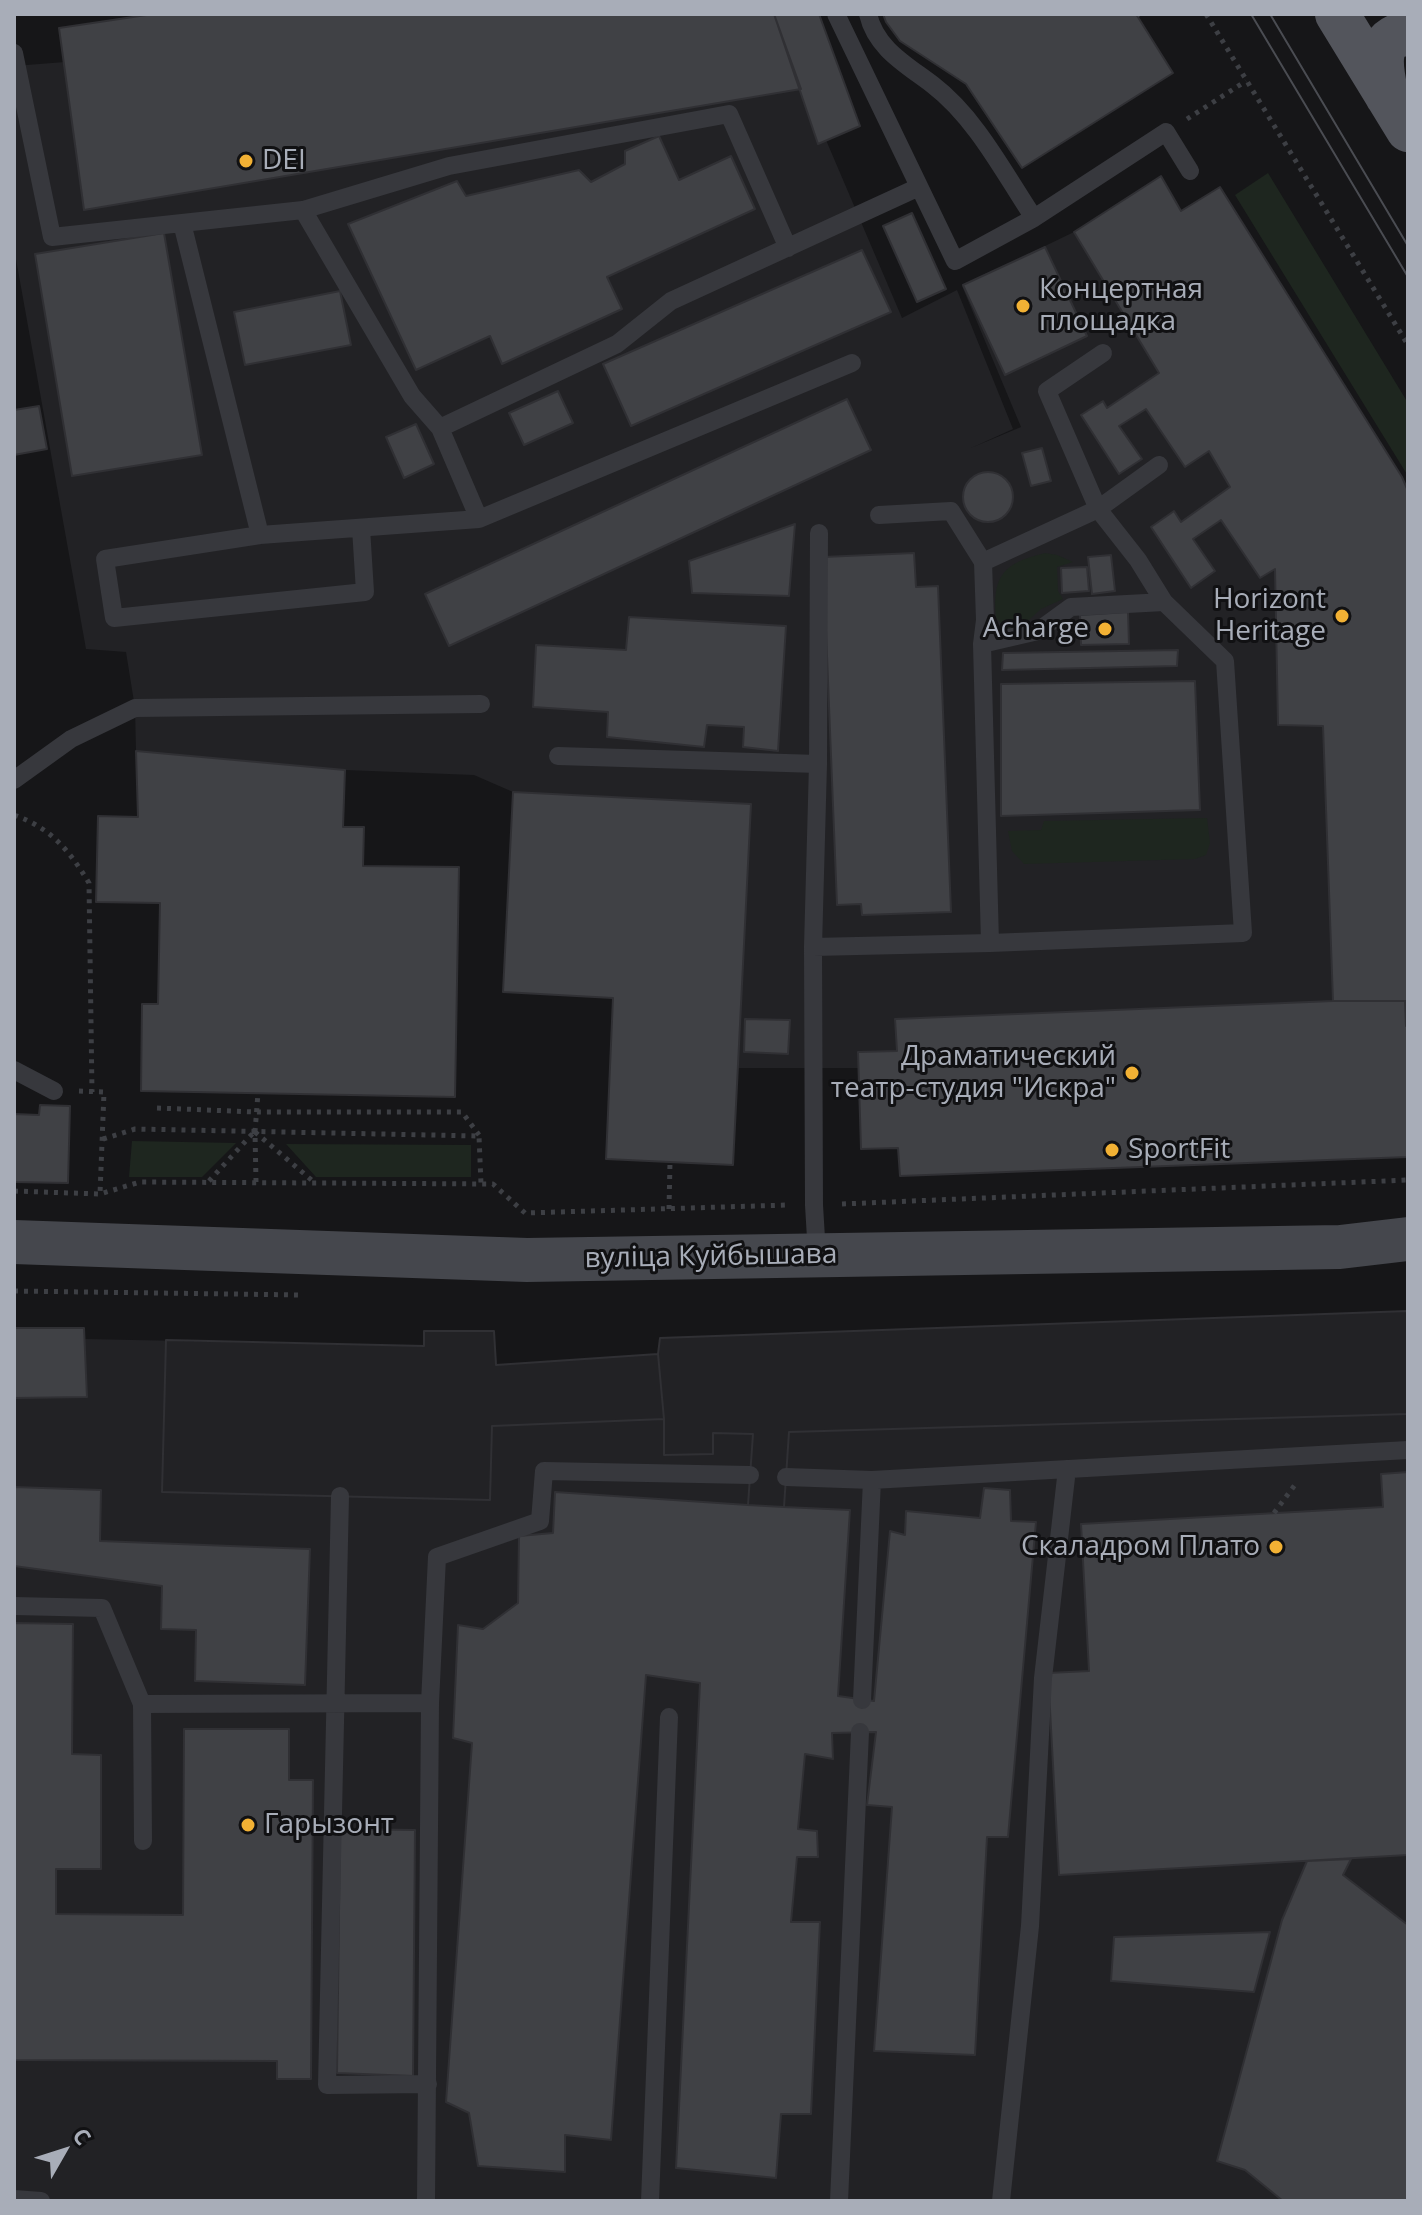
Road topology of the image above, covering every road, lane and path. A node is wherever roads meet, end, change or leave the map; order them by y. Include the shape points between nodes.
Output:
1 (836, 14) edge
2 (868, 14) edge
3 (1206, 14) edge
4 (1337, 14) edge
5 (1408, 34) edge
6 (14, 53) edge
7 (1247, 81) junction
8 (1398, 113) edge
9 (1166, 132) junction
10 (1190, 171) dead end
11 (919, 187) junction
12 (303, 210) junction
13 (1034, 218) junction
14 (182, 223) junction
15 (788, 248) junction
16 (1408, 345) edge
17 (1103, 353) dead end
18 (852, 363) dead end
19 (440, 428) junction
20 (1159, 465) dead end
21 (1098, 509) junction
22 (879, 515) dead end
23 (479, 519) junction
24 (361, 528) junction
25 (819, 533) dead end
26 (260, 535) junction
27 (983, 562) junction
28 (1164, 602) junction
29 (982, 644) junction
30 (481, 704) dead end
31 (558, 756) dead end
32 (818, 764) junction
33 (14, 780) edge
34 (14, 815) edge
35 (990, 943) junction
36 (813, 947) junction
37 (14, 1070) edge
38 (54, 1091) joint
39 (92, 1092) junction
40 (258, 1093) dead end
41 (157, 1108) dead end
42 (256, 1112) junction
43 (255, 1132) junction
44 (479, 1136) junction
45 (103, 1139) junction
46 (670, 1162) dead end
47 (1408, 1180) edge
48 (208, 1182) junction
49 (256, 1182) junction
50 (315, 1183) junction
51 (481, 1184) junction
52 (14, 1191) edge
53 (100, 1194) junction
54 (814, 1205) junction
55 (669, 1209) junction
56 (1408, 1239) edge
57 (14, 1242) edge
58 (817, 1255) junction
59 (1408, 1450) edge
60 (1067, 1469) junction
61 (750, 1475) dead end
62 (786, 1477) dead end
63 (872, 1480) junction
64 (340, 1496) dead end
65 (14, 1606) edge
66 (862, 1700) dead end
67 (430, 1703) junction
68 (142, 1704) junction
69 (336, 1704) junction
70 (669, 1717) dead end
71 (860, 1732) dead end
72 (143, 1841) dead end
73 (428, 2084) junction
74 (14, 2199) edge
75 (41, 2201) edge
76 (426, 2201) edge
77 (650, 2201) edge
78 (839, 2201) edge
79 (1001, 2201) edge

1 - 11 lane
2 - 13 lane via 883,46 962,110
3 - 7 path
4 - 8 main road
5 - 8 main road via 1392,38 1383,48 1382,75
6 - 14 lane via 52,237
7 - 9 path
7 - 16 path
9 - 10 lane
9 - 13 lane
11 - 13 lane via 955,261
11 - 15 lane
12 - 14 lane
12 - 15 lane via 449,166 729,114
12 - 19 lane via 412,396
14 - 26 lane
15 - 19 lane via 671,301 617,344
17 - 21 lane via 1047,391
18 - 23 lane
19 - 23 lane
20 - 21 lane
21 - 27 lane
21 - 28 lane
22 - 27 lane via 951,511
23 - 24 lane
24 - 26 lane
24 - 26 lane via 365,592 114,618 105,559
25 - 32 lane
27 - 29 lane
28 - 29 lane via 1071,607 1038,631
28 - 35 lane via 1225,661 1243,933
29 - 35 lane
30 - 33 lane via 135,708 71,739
31 - 32 lane
32 - 36 lane
34 - 39 path via 51,834 89,883
35 - 36 lane
36 - 54 lane
37 - 38 lane
38 - 39 path
39 - 45 path via 104,1092
40 - 42 path
41 - 42 path
42 - 43 path
42 - 44 path via 462,1112
43 - 44 path
43 - 45 path via 135,1129
43 - 48 path
43 - 49 path
43 - 50 path
44 - 51 path
45 - 53 path
46 - 55 path
47 - 54 path
48 - 49 path
48 - 53 path via 140,1182
49 - 50 path
50 - 51 path
51 - 55 path via 493,1184 525,1213
52 - 53 path
54 - 55 path
54 - 58 lane
56 - 58 main road, вуліца Куйбышава via 1340,1247
57 - 58 main road, вуліца Куйбышава via 527,1260
59 - 60 lane
60 - 63 lane
60 - 79 lane via 1043,1678 1030,1926
61 - 67 lane via 544,1471 540,1521 437,1557
62 - 63 lane
63 - 66 lane
64 - 69 lane
65 - 68 lane via 102,1608
67 - 69 lane
67 - 73 lane
68 - 69 lane
68 - 72 lane
69 - 73 lane via 327,2085
70 - 77 lane
71 - 78 lane
73 - 76 lane
74 - 75 lane

